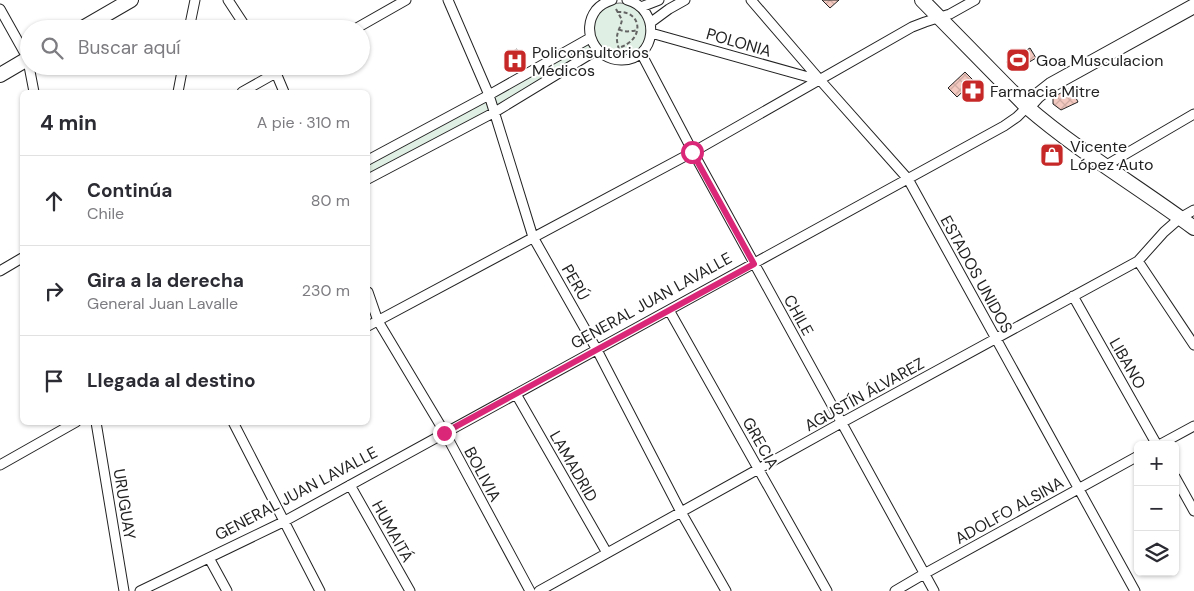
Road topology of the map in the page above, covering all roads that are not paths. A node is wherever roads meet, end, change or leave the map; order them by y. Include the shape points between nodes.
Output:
1 (131, 0) edge
2 (194, 0) edge
3 (228, 0) edge
4 (406, 0) edge
5 (448, 0) edge
6 (612, 0) edge
7 (627, 0) edge
8 (659, 0) edge
9 (685, 0) edge
10 (751, 0) edge
11 (922, 0) edge
12 (974, 0) edge
13 (1194, 6) edge
14 (641, 7) junction
15 (0, 8) edge
16 (939, 18) junction
17 (97, 20) edge
18 (191, 20) edge
19 (241, 20) edge
20 (370, 20) edge
21 (650, 23) junction
22 (651, 33) junction
23 (590, 38) junction
24 (20, 45) edge
25 (597, 50) junction
26 (641, 53) junction
27 (20, 66) edge
28 (0, 75) edge
29 (31, 75) edge
30 (181, 75) edge
31 (267, 75) edge
32 (276, 75) edge
33 (820, 80) junction
34 (34, 90) edge
35 (178, 90) edge
36 (245, 90) edge
37 (283, 90) edge
38 (489, 95) junction
39 (1027, 107) junction
40 (495, 112) junction
41 (1194, 114) edge
42 (692, 152) junction
43 (370, 159) edge
44 (1104, 166) junction
45 (370, 178) edge
46 (908, 179) junction
47 (1194, 210) edge
48 (1180, 218) junction
49 (1194, 228) edge
50 (533, 238) junction
51 (20, 259) edge
52 (1138, 261) junction
53 (754, 264) junction
54 (0, 270) edge
55 (1073, 296) junction
56 (370, 298) edge
57 (669, 310) junction
58 (378, 320) junction
59 (370, 325) edge
60 (996, 339) junction
61 (1194, 345) edge
62 (597, 350) junction
63 (516, 394) junction
64 (842, 423) junction
65 (71, 425) edge
66 (96, 425) edge
67 (235, 425) edge
68 (1194, 426) edge
69 (444, 433) junction
70 (1156, 441) edge
71 (1166, 441) edge
72 (1134, 458) edge
73 (0, 465) edge
74 (758, 469) junction
75 (1179, 484) edge
76 (350, 485) junction
77 (1078, 489) junction
78 (1194, 511) edge
79 (681, 512) junction
80 (284, 522) junction
81 (607, 553) junction
82 (208, 558) junction
83 (924, 574) junction
84 (124, 591) edge
85 (140, 591) edge
86 (227, 591) edge
87 (320, 591) edge
88 (410, 591) edge
89 (530, 591) edge
90 (539, 591) edge
91 (726, 591) edge
92 (827, 591) edge
93 (895, 591) edge
94 (934, 591) edge
95 (1135, 591) edge

1 - 17 main road
2 - 18 street
3 - 19 street
4 - 20 street
5 - 38 street, PERÚ
6 - 23 street via 596,10 591,18
7 - 14 street
8 - 14 street
9 - 21 street
10 - 33 street, ESTADOS UNIDOS
11 - 16 main road
12 - 16 street
13 - 39 main road, GENERAL JUAN LAVALLE via 1051,85
14 - 21 street
15 - 24 street
16 - 33 street via 912,27
16 - 39 main road
21 - 22 street
22 - 26 street
22 - 33 street, POLONIA
23 - 25 street
23 - 38 street
25 - 26 street via 604,56 623,61
25 - 40 street
26 - 42 street, CHILE
27 - 28 main road
29 - 34 street
30 - 35 street
31 - 36 street
32 - 37 street
33 - 42 street
33 - 46 street, ESTADOS UNIDOS
38 - 40 street, PERÚ
38 - 43 street
39 - 44 main road
39 - 46 street, GENERAL JUAN LAVALLE via 1004,126
40 - 45 street
40 - 50 street, PERÚ
41 - 44 street
42 - 50 street
42 - 53 street, CHILE
44 - 48 main road
46 - 53 street, GENERAL JUAN LAVALLE
46 - 60 street, ESTADOS UNIDOS
47 - 48 street, AGUSTÍN ÁLVAREZ
48 - 49 main road
48 - 52 street, AGUSTÍN ÁLVAREZ
50 - 58 street
50 - 62 street, PERÚ
51 - 54 street
52 - 55 street, AGUSTÍN ÁLVAREZ
52 - 61 street
53 - 57 street, GENERAL JUAN LAVALLE
53 - 64 street, CHILE
55 - 60 street, AGUSTÍN ÁLVAREZ
55 - 70 street, LIBANO
56 - 58 street, BOLIVIA
57 - 62 street, GENERAL JUAN LAVALLE
57 - 74 street, GRECIA
58 - 59 street
58 - 69 street, BOLIVIA
60 - 64 street, AGUSTÍN ÁLVAREZ
60 - 77 street, ESTADOS UNIDOS
62 - 63 street, GENERAL JUAN LAVALLE
62 - 79 street, PERÚ
63 - 69 street, GENERAL JUAN LAVALLE
63 - 81 street, LAMADRID
64 - 74 street, AGUSTÍN ÁLVAREZ
64 - 83 street, CHILE
65 - 73 street
66 - 84 street, URUGUAY
67 - 80 street
68 - 71 street
69 - 76 street, GENERAL JUAN LAVALLE
69 - 89 street, BOLIVIA
72 - 77 street, ADOLFO ALSINA
74 - 79 street, AGUSTÍN ÁLVAREZ
74 - 92 street, GRECIA
75 - 78 street
76 - 80 street, GENERAL JUAN LAVALLE
76 - 88 street, HUMAITÁ
77 - 83 street, ADOLFO ALSINA
77 - 95 street, ESTADOS UNIDOS
79 - 81 street, AGUSTÍN ÁLVAREZ
79 - 91 street, PERÚ
80 - 82 street, GENERAL JUAN LAVALLE
80 - 87 street
81 - 90 street, AGUSTÍN ÁLVAREZ
82 - 85 street, GENERAL JUAN LAVALLE
82 - 86 street
83 - 93 street, ADOLFO ALSINA
83 - 94 street, CHILE

